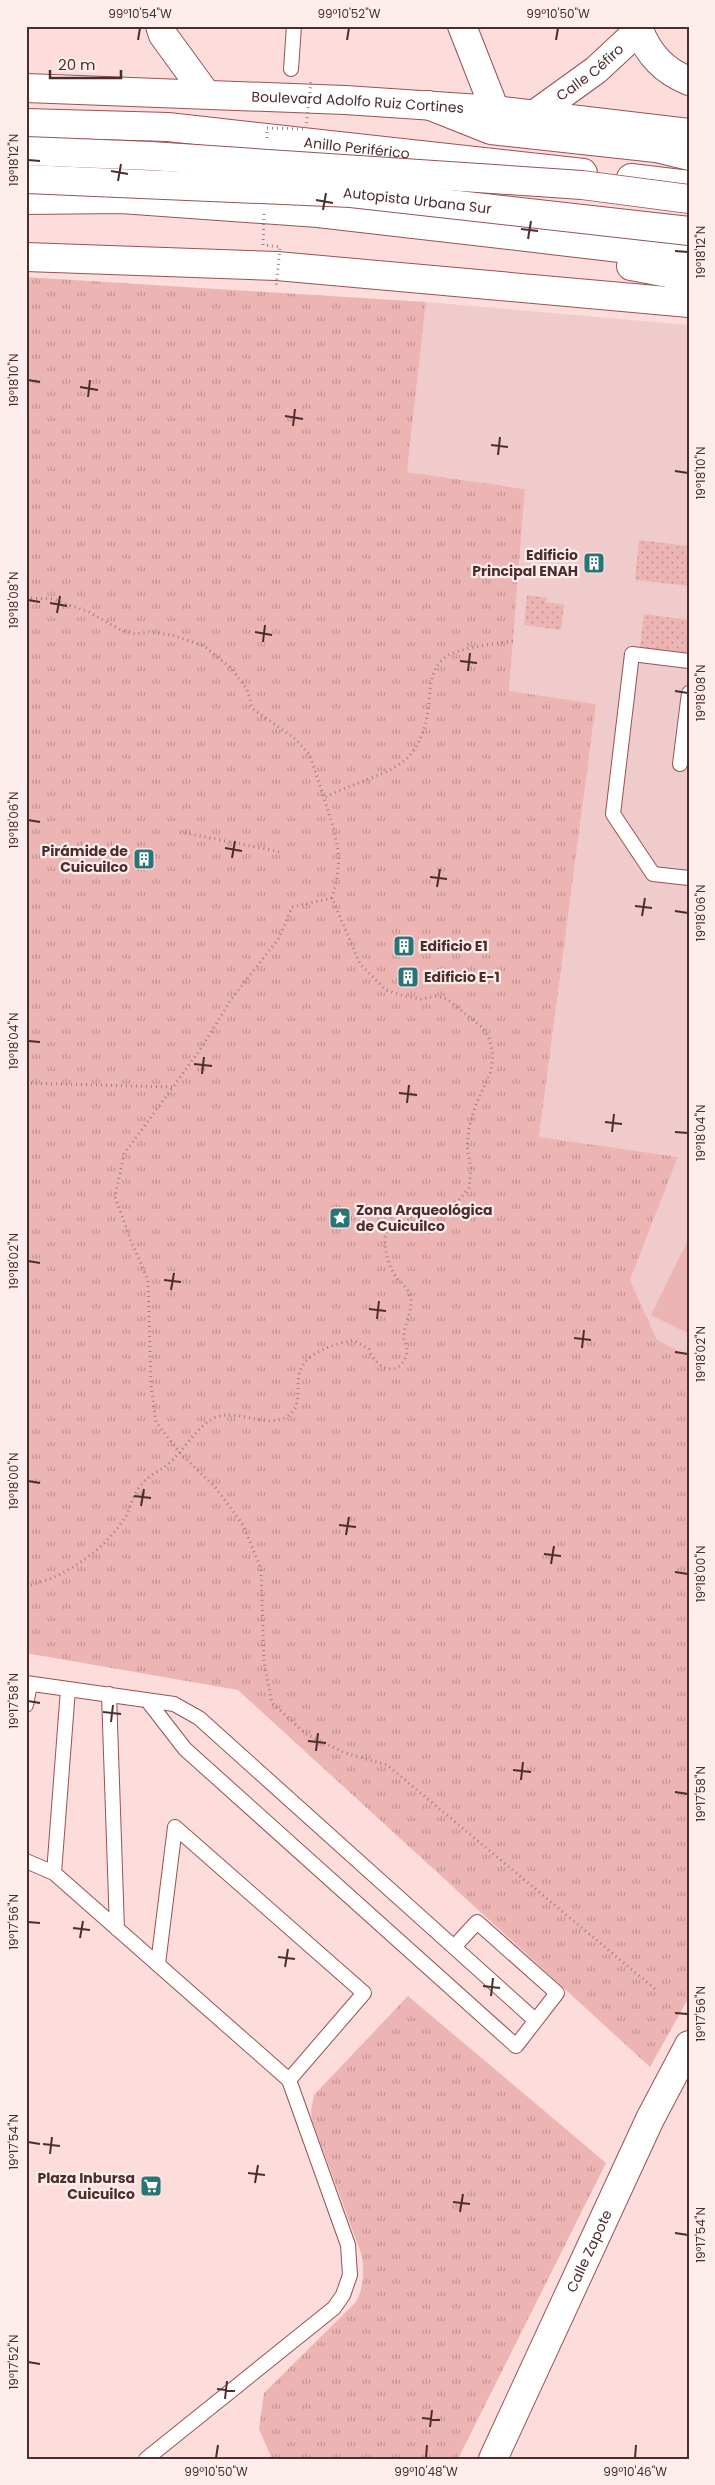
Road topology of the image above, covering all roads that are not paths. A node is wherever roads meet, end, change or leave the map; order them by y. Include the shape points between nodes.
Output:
1 (294, 26) edge
2 (462, 26) edge
3 (639, 28) edge
4 (162, 31) edge
5 (291, 69) dead end
6 (689, 81) edge
7 (26, 88) edge
8 (206, 94) junction
9 (428, 105) junction
10 (496, 110) junction
11 (535, 114) junction
12 (26, 123) edge
13 (689, 133) edge
14 (26, 151) edge
15 (689, 156) edge
16 (26, 179) edge
17 (689, 185) edge
18 (689, 199) edge
19 (26, 200) edge
20 (121, 200) junction
21 (26, 206) edge
22 (433, 227) junction
23 (689, 231) edge
24 (689, 256) edge
25 (26, 257) edge
26 (689, 277) edge
27 (689, 303) edge
28 (689, 661) edge
29 (689, 693) edge
30 (680, 764) dead end
31 (689, 878) edge
32 (28, 1683) edge
33 (68, 1689) junction
34 (109, 1694) junction
35 (147, 1700) junction
36 (26, 1705) edge
37 (26, 1861) edge
38 (54, 1873) junction
39 (117, 1929) junction
40 (454, 1947) junction
41 (158, 1964) junction
42 (534, 2020) junction
43 (689, 2045) edge
44 (289, 2080) junction
45 (146, 2459) edge
46 (494, 2459) edge

1 - 5 lane
2 - 10 main road
3 - 6 main road via 644,44 658,62
3 - 11 main road, Calle Céfiro via 596,70
4 - 8 main road
7 - 8 main road, Boulevard Adolfo Ruiz Cortines
8 - 9 main road, Boulevard Adolfo Ruiz Cortines
9 - 10 main road, Boulevard Adolfo Ruiz Cortines
9 - 15 main road via 491,130 656,148
10 - 11 main road, Boulevard Adolfo Ruiz Cortines
11 - 13 main road, Boulevard Adolfo Ruiz Cortines
12 - 17 main road, Anillo Periférico via 168,127
14 - 18 main road, Autopista Urbana Sur, bridge via 151,156 573,184
16 - 23 main road, Autopista Urbana Sur, bridge via 351,193
19 - 20 main road
20 - 21 main road
20 - 22 main road via 318,213
22 - 24 main road
22 - 26 main road
25 - 27 main road via 277,266
28 - 31 lane via 632,654 613,814 654,874
29 - 30 lane
32 - 33 lane
32 - 36 lane
33 - 34 lane
33 - 38 lane
34 - 35 lane
34 - 39 lane
35 - 40 lane via 174,1704 200,1718
35 - 42 lane via 185,1749 516,2046
37 - 38 lane
38 - 39 lane
39 - 41 lane
40 - 42 lane
40 - 42 lane via 477,1922 558,1993
41 - 44 lane
41 - 44 lane via 175,1827 364,1993
43 - 46 main road, Calle Zapote via 650,2119
44 - 45 lane via 348,2245 350,2275 343,2295 334,2308

